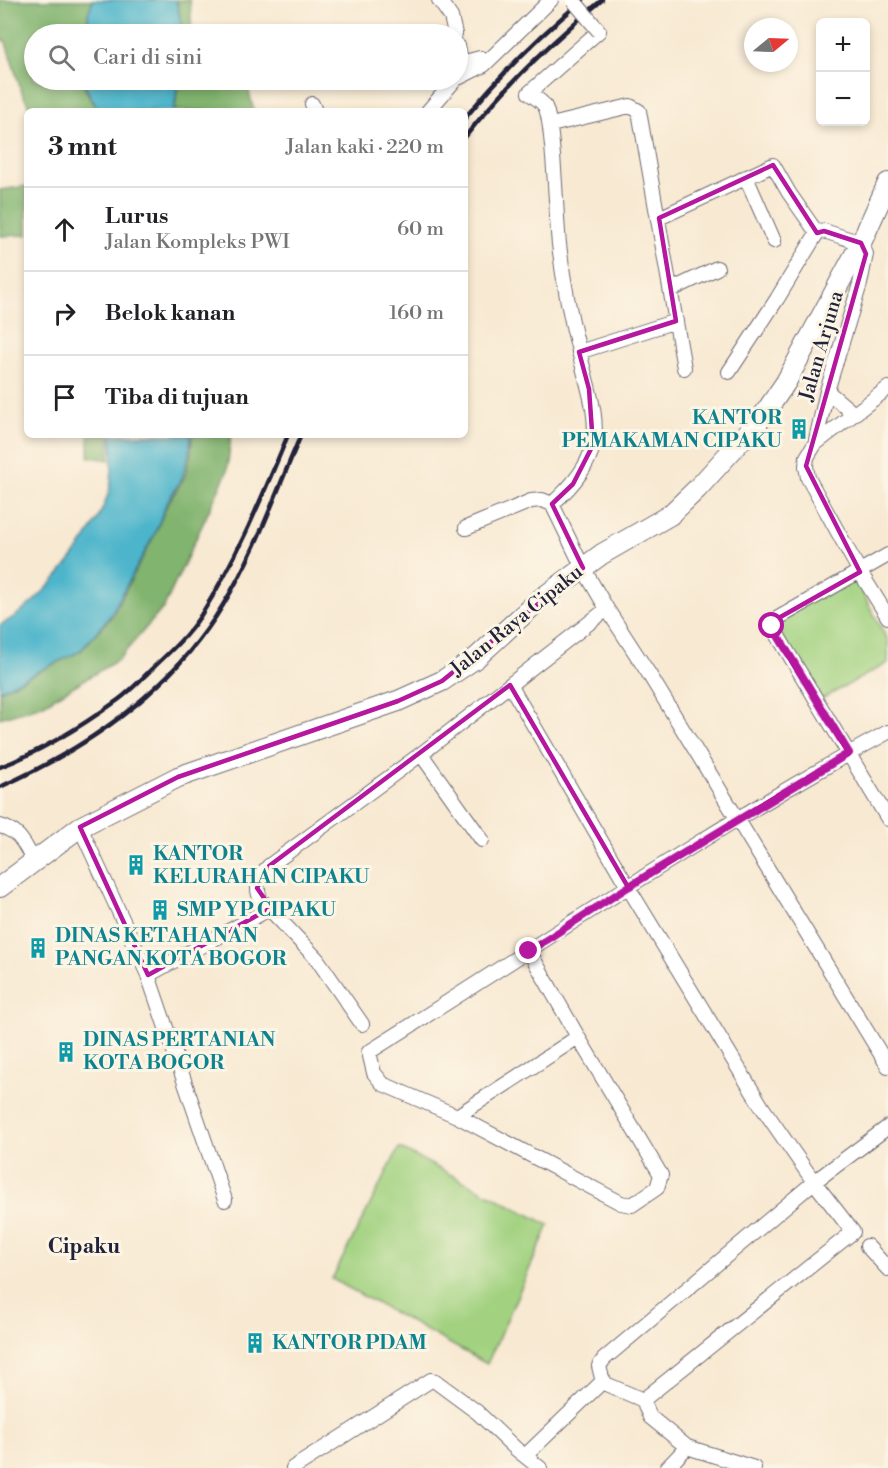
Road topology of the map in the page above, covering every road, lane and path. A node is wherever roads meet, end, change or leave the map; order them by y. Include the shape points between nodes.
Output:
1 (439, 0) edge
2 (551, 0) edge
3 (573, 0) edge
4 (453, 24) edge
5 (468, 61) edge
6 (484, 65) junction
7 (468, 73) edge
8 (446, 90) edge
9 (431, 108) edge
10 (551, 125) junction
11 (746, 177) junction
12 (888, 183) edge
13 (658, 218) junction
14 (818, 233) junction
15 (774, 241) dead end
16 (861, 243) junction
17 (717, 268) dead end
18 (671, 290) junction
19 (676, 321) junction
20 (579, 352) junction
21 (684, 368) dead end
22 (729, 372) dead end
23 (827, 391) junction
24 (886, 396) edge
25 (854, 414) junction
26 (815, 444) junction
27 (552, 504) junction
28 (466, 528) dead end
29 (888, 555) edge
30 (583, 568) junction
31 (860, 572) junction
32 (607, 609) junction
33 (888, 617) edge
34 (510, 685) junction
35 (888, 732) edge
36 (849, 753) junction
37 (421, 754) junction
38 (738, 819) junction
39 (888, 819) edge
40 (0, 826) edge
41 (80, 827) junction
42 (482, 840) dead end
43 (33, 861) junction
44 (0, 887) edge
45 (628, 887) junction
46 (271, 908) junction
47 (529, 951) junction
48 (148, 975) junction
49 (362, 1024) dead end
50 (578, 1037) junction
51 (888, 1066) edge
52 (457, 1116) junction
53 (888, 1126) edge
54 (814, 1182) junction
55 (225, 1200) dead end
56 (867, 1246) dead end
57 (888, 1269) edge
58 (603, 1381) junction
59 (643, 1400) junction
60 (687, 1447) junction
61 (525, 1456) junction
62 (293, 1468) edge
63 (540, 1468) edge
64 (667, 1468) edge
65 (754, 1468) edge

1 - 4 street
2 - 6 street
3 - 10 street, bridge via 599,32 530,93 545,105
5 - 6 street via 480,58
6 - 7 street
8 - 9 street
10 - 13 street via 630,106 639,111
10 - 20 street via 559,245
11 - 13 street
11 - 14 street via 775,166
11 - 15 street
12 - 16 street, Jalan Raya Cipaku
13 - 18 street
14 - 16 street via 824,231
14 - 22 street
16 - 23 street, Jalan Arjuna via 866,254 860,284
16 - 30 street, Jalan Raya Cipaku via 786,382 763,416 670,515
17 - 18 street
18 - 19 street
19 - 20 street
19 - 21 street
20 - 27 street via 589,389 593,445 578,476
23 - 25 street
23 - 26 street, Jalan Arjuna
24 - 25 street
25 - 26 street
26 - 31 street, Jalan Arjuna via 807,457 808,478
27 - 28 street via 531,501
27 - 30 street
29 - 31 street
30 - 32 street
30 - 41 street, Jalan Raya Cipaku via 538,601 476,658 442,681 178,777
31 - 33 street, Jalan Arjuna
31 - 36 street via 773,621 772,626
32 - 34 street
32 - 38 street
34 - 37 street
34 - 45 street
35 - 36 street
36 - 38 street
36 - 39 street
37 - 42 street
37 - 46 street via 263,872 256,888 260,899
38 - 45 street
38 - 51 street
40 - 43 street via 18,834
41 - 43 street, Jalan Raya Cipaku
41 - 48 street
43 - 44 street, Jalan Raya Cipaku
45 - 47 street
45 - 54 street via 762,1107
46 - 48 street
46 - 49 street via 317,959
47 - 50 street
47 - 52 street via 369,1052 374,1073 383,1084
48 - 55 street
50 - 52 street
50 - 52 street via 662,1175 660,1185 636,1202 628,1206 621,1203
53 - 54 street
54 - 58 street via 604,1359 599,1366
54 - 59 street via 853,1232
56 - 57 street
58 - 59 street
58 - 61 street
59 - 60 street via 650,1417
60 - 64 street
60 - 65 street
61 - 62 street via 477,1412 431,1380
61 - 63 street

